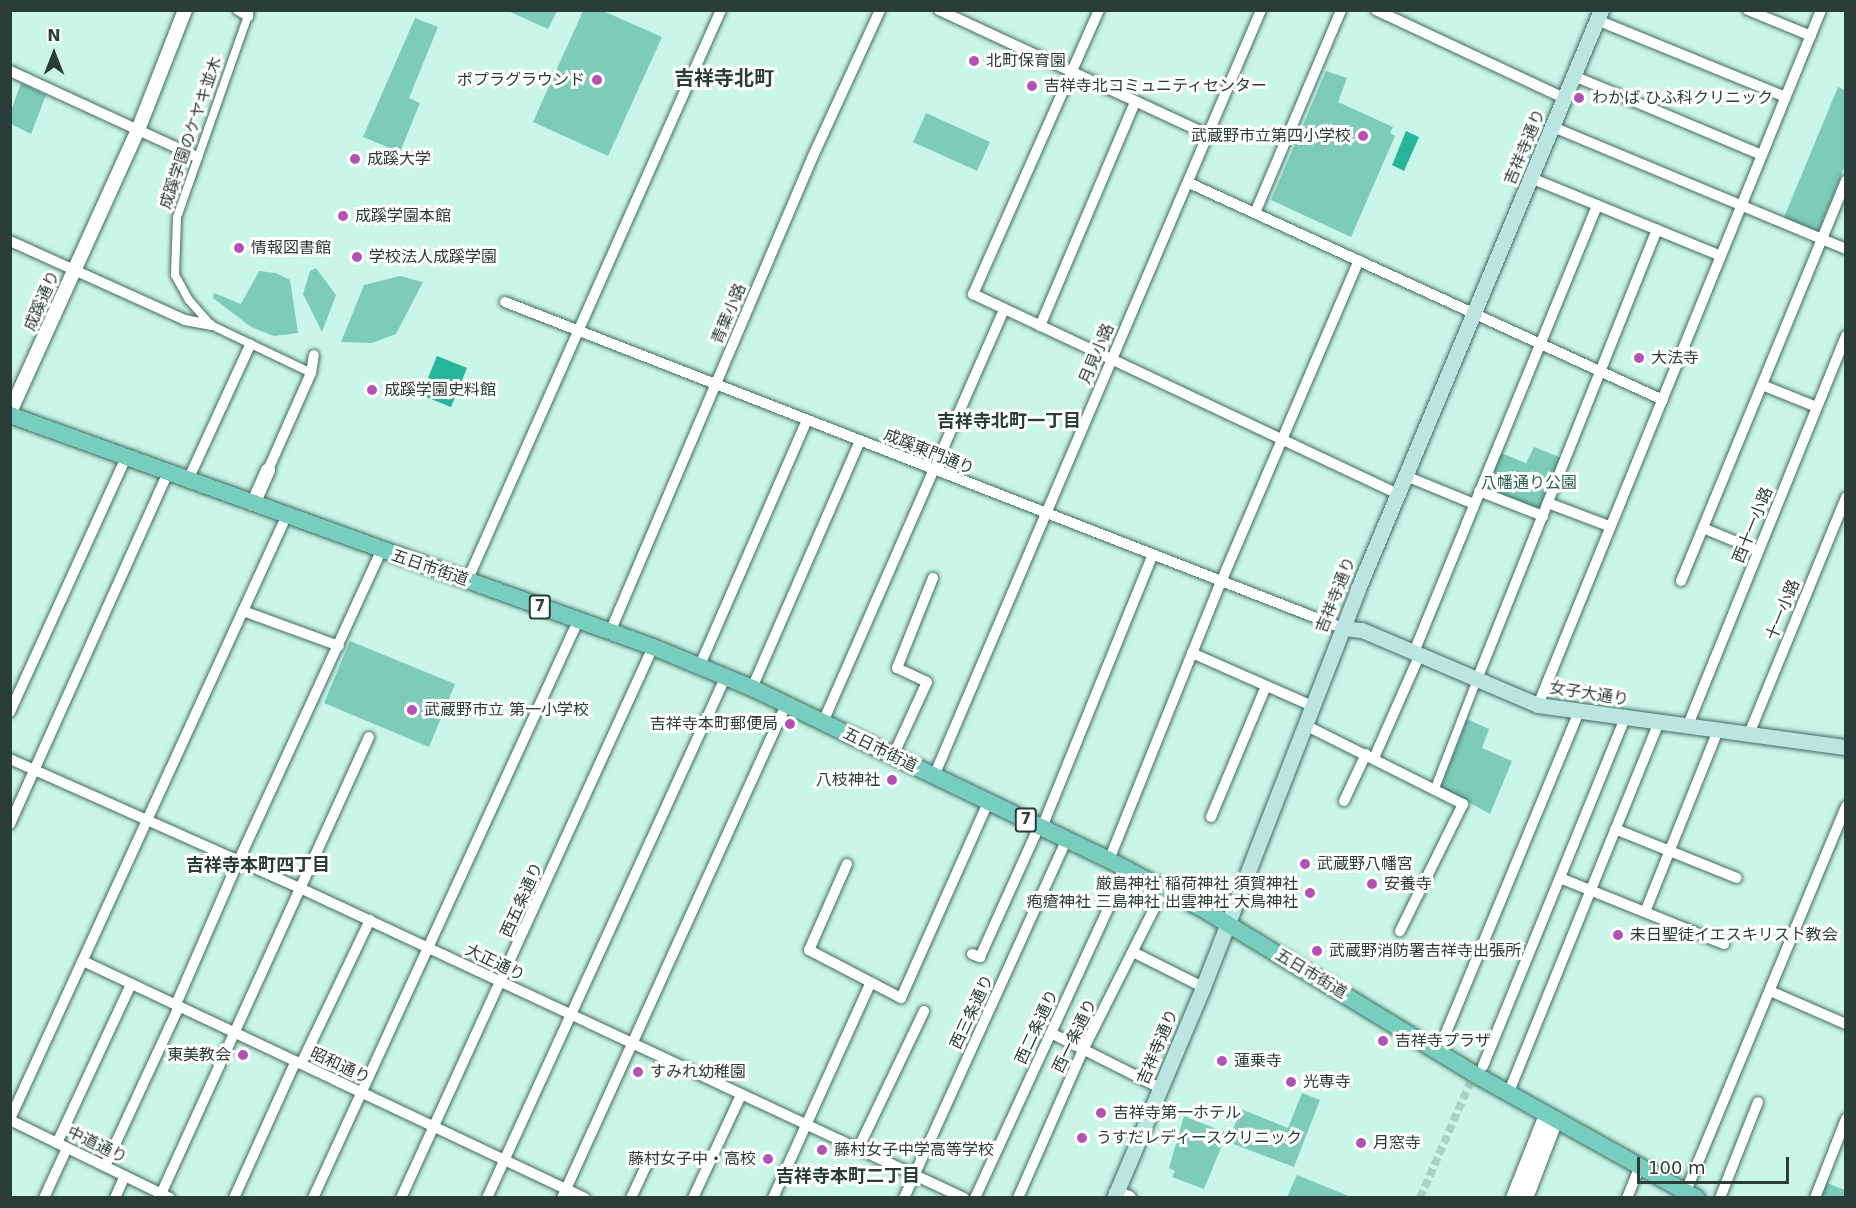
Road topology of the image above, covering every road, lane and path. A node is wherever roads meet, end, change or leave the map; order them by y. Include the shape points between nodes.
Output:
1 (186, 10) edge
2 (721, 10) edge
3 (880, 10) edge
4 (939, 10) edge
5 (970, 10) edge
6 (1099, 10) edge
7 (1261, 10) edge
8 (1341, 10) edge
9 (1376, 10) edge
10 (1748, 10) edge
11 (1821, 10) edge
12 (245, 12) edge
13 (1599, 15) edge
14 (964, 22) junction
15 (1811, 36) junction
16 (10, 71) edge
17 (1072, 71) junction
18 (1574, 76) junction
19 (1786, 97) junction
20 (1564, 98) junction
21 (1135, 102) junction
22 (1553, 127) junction
23 (138, 130) junction
24 (1210, 136) junction
25 (1762, 155) junction
26 (197, 157) junction
27 (1532, 178) junction
28 (1845, 181) edge
29 (1189, 183) junction
30 (1596, 204) junction
31 (1741, 205) junction
32 (1255, 213) junction
33 (1657, 230) junction
34 (1821, 238) junction
35 (10, 241) edge
36 (1845, 249) edge
37 (1721, 256) junction
38 (1359, 260) junction
39 (75, 269) junction
40 (505, 302) dead end
41 (1004, 309) junction
42 (1473, 315) junction
43 (212, 325) junction
44 (1040, 326) junction
45 (577, 330) junction
46 (1845, 336) edge
47 (250, 345) junction
48 (1539, 345) junction
49 (314, 355) dead end
50 (1111, 360) junction
51 (311, 373) junction
52 (1600, 373) junction
53 (715, 384) junction
54 (1761, 385) junction
55 (1662, 400) junction
56 (1817, 408) junction
57 (10, 414) edge
58 (807, 420) junction
59 (1281, 440) junction
60 (860, 441) junction
61 (126, 458) junction
62 (268, 470) joint
63 (934, 470) junction
64 (168, 473) junction
65 (1407, 476) junction
66 (188, 480) junction
67 (1479, 491) junction
68 (1398, 494) junction
69 (1845, 497) edge
70 (1548, 503) junction
71 (253, 504) junction
72 (1474, 504) junction
73 (1047, 514) junction
74 (1543, 516) junction
75 (286, 517) junction
76 (1609, 526) junction
77 (1703, 528) junction
78 (381, 551) junction
79 (1758, 551) junction
80 (1152, 556) junction
81 (933, 578) dead end
82 (467, 581) junction
83 (1681, 581) dead end
84 (1221, 582) junction
85 (243, 611) junction
86 (578, 621) junction
87 (1342, 628) junction
88 (610, 632) junction
89 (339, 646) junction
90 (653, 647) junction
91 (1192, 653) junction
92 (1417, 653) junction
93 (700, 665) junction
94 (726, 676) junction
95 (1478, 677) junction
96 (1266, 686) junction
97 (752, 688) junction
98 (786, 705) junction
99 (1539, 705) junction
100 (1312, 706) junction
101 (10, 712) edge
102 (1579, 712) junction
103 (1625, 718) junction
104 (823, 722) junction
105 (1659, 722) junction
106 (1305, 725) junction
107 (1688, 725) junction
108 (1718, 730) junction
109 (1749, 734) junction
110 (369, 737) dead end
111 (1845, 747) edge
112 (894, 756) junction
113 (1370, 756) junction
114 (10, 759) edge
115 (35, 770) junction
116 (934, 776) junction
117 (1435, 788) junction
118 (1344, 801) dead end
119 (988, 803) junction
120 (1845, 806) edge
121 (1211, 818) dead end
122 (148, 822) junction
123 (10, 824) edge
124 (1040, 827) junction
125 (1615, 829) junction
126 (1067, 839) junction
127 (1669, 850) junction
128 (1109, 860) junction
129 (238, 862) junction
130 (847, 864) dead end
131 (1126, 869) junction
132 (1560, 878) junction
133 (1737, 878) dead end
134 (300, 888) junction
135 (1164, 889) junction
136 (1592, 891) junction
137 (1645, 912) junction
138 (370, 920) junction
139 (1228, 923) junction
140 (1400, 931) dead end
141 (1724, 944) dead end
142 (428, 948) junction
143 (1133, 952) junction
144 (972, 954) dead end
145 (83, 961) junction
146 (501, 982) junction
147 (131, 984) junction
148 (870, 984) junction
149 (1203, 987) junction
150 (1770, 992) junction
151 (177, 1005) junction
152 (924, 1011) dead end
153 (571, 1016) junction
154 (1845, 1024) edge
155 (235, 1033) junction
156 (1050, 1033) junction
157 (632, 1045) junction
158 (1083, 1050) junction
159 (1438, 1052) junction
160 (298, 1063) junction
161 (1475, 1075) junction
162 (1160, 1088) junction
163 (362, 1093) junction
164 (1508, 1094) junction
165 (741, 1095) junction
166 (1758, 1102) dead end
167 (1551, 1118) junction
168 (1845, 1119) edge
169 (10, 1120) edge
170 (806, 1125) junction
171 (433, 1126) junction
172 (62, 1145) junction
173 (858, 1149) junction
174 (504, 1159) junction
175 (648, 1163) dead end
176 (1640, 1165) junction
177 (105, 1166) junction
178 (914, 1174) junction
179 (125, 1176) junction
180 (564, 1193) edge
181 (1692, 1195) edge
182 (165, 1196) edge
183 (1120, 1196) edge
184 (44, 1197) edge
185 (115, 1197) edge
186 (234, 1197) edge
187 (313, 1197) edge
188 (401, 1197) edge
189 (487, 1197) edge
190 (585, 1197) edge
191 (631, 1197) edge
192 (693, 1197) edge
193 (773, 1197) edge
194 (904, 1197) edge
195 (964, 1197) edge
196 (975, 1197) edge
197 (1018, 1197) edge
198 (1513, 1197) edge
199 (1526, 1197) edge
200 (1627, 1197) edge
201 (1720, 1197) edge
202 (1815, 1197) edge

1 - 23 street
2 - 45 street
3 - 53 street, 青葉小路
4 - 14 street
5 - 14 street
6 - 17 street
7 - 24 street, 月見小路
8 - 32 street
9 - 20 street
10 - 15 street
11 - 15 street
12 - 26 street, 成蹊学園のケヤキ並木
13 - 18 main road, 吉祥寺通り
13 - 19 street
14 - 17 street
15 - 19 street
16 - 23 street
17 - 21 street
17 - 41 street via 973,294
18 - 20 main road, 吉祥寺通り
18 - 25 street
19 - 25 street
20 - 22 main road, 吉祥寺通り
21 - 24 street
21 - 44 street
22 - 27 main road, 吉祥寺通り
22 - 31 street
23 - 26 street
23 - 39 street, 成蹊通り
24 - 29 street, 月見小路
25 - 31 street
26 - 43 street, 成蹊学園のケヤキ並木 via 177,217 175,275 189,300
27 - 30 street
27 - 42 main road, 吉祥寺通り
28 - 34 street
29 - 32 street
29 - 50 street, 月見小路
30 - 33 street
30 - 48 street
31 - 34 street
31 - 37 street
32 - 38 street
33 - 37 street
33 - 52 street
34 - 36 street
34 - 54 street
35 - 39 street
37 - 55 street
38 - 42 street
38 - 59 street
39 - 43 street via 185,320
39 - 57 street, 成蹊通り
40 - 45 street, 成蹊東門通り
41 - 44 street
41 - 63 street
42 - 48 street
42 - 65 main road, 吉祥寺通り
43 - 47 street, 成蹊学園のケヤキ並木
44 - 50 street
45 - 53 street, 成蹊東門通り
45 - 82 street
46 - 56 street, 西十一小路
47 - 51 street, 成蹊学園のケヤキ並木
47 - 66 street
48 - 52 street
48 - 67 street
49 - 51 street
50 - 59 street
50 - 73 street, 月見小路
51 - 62 street
52 - 55 street
52 - 70 street
53 - 58 street, 成蹊東門通り
53 - 88 street, 青葉小路
54 - 56 street
54 - 77 street
55 - 76 street
56 - 79 street, 西十一小路
57 - 61 main road, 五日市街道 / 7
58 - 60 street, 成蹊東門通り
58 - 93 street
59 - 68 street
59 - 84 street
60 - 63 street, 成蹊東門通り
60 - 97 street
61 - 64 main road, 五日市街道 / 7
61 - 101 street
62 - 71 street
63 - 73 street, 成蹊東門通り
63 - 104 street
64 - 66 main road, 五日市街道 / 7
64 - 115 street
65 - 68 main road, 吉祥寺通り
65 - 72 street
66 - 71 main road, 五日市街道 / 7
67 - 72 street
67 - 74 street
68 - 87 main road, 吉祥寺通り
69 - 109 street, 十一小路
70 - 74 street
70 - 76 street
71 - 75 main road, 五日市街道 / 7
72 - 92 street
73 - 80 street, 成蹊東門通り
73 - 116 street, 月見小路
74 - 95 street
75 - 78 main road, 五日市街道 / 7
75 - 85 street
76 - 99 street
77 - 79 street
77 - 83 street
78 - 82 main road, 五日市街道 / 7
78 - 89 street
79 - 107 street, 西十一小路
80 - 84 street, 成蹊東門通り
80 - 124 street
81 - 112 street via 897,668 927,682
82 - 86 main road, 五日市街道 / 7
84 - 87 street, 成蹊東門通り
84 - 91 street
85 - 89 street
85 - 122 street
86 - 88 main road, 五日市街道 / 7
86 - 142 street
87 - 92 main road, 女子大通り via 1362,630
87 - 100 main road, 吉祥寺通り
88 - 90 main road, 五日市街道 / 7
89 - 129 street
90 - 93 main road, 五日市街道 / 7
90 - 146 street, 西五条通り
91 - 96 street
91 - 128 street
92 - 95 main road, 女子大通り
92 - 113 street
93 - 94 main road, 五日市街道 / 7
94 - 97 main road, 五日市街道 / 7
94 - 153 street
95 - 99 main road, 女子大通り
95 - 117 street
96 - 100 street
96 - 121 street
97 - 98 main road, 五日市街道 / 7
98 - 104 main road, 五日市街道 / 7
98 - 157 street
99 - 102 main road, 女子大通り
100 - 106 main road, 吉祥寺通り
102 - 103 main road, 女子大通り
102 - 159 street
103 - 105 main road, 女子大通り
103 - 132 street
104 - 112 main road, 五日市街道 / 7
105 - 107 main road, 女子大通り
105 - 125 street
106 - 113 street
106 - 139 main road, 吉祥寺通り
107 - 108 main road, 女子大通り
108 - 109 main road, 女子大通り
108 - 127 street
109 - 111 main road, 女子大通り
110 - 134 street
112 - 116 main road, 五日市街道 / 7
113 - 117 street
113 - 118 street
114 - 115 street, 大正通り
115 - 122 street, 大正通り
115 - 123 street
116 - 119 main road, 五日市街道 / 7
117 - 140 street via 1463,804
119 - 124 main road, 五日市街道 / 7
119 - 148 street via 901,998
120 - 150 street
122 - 129 street, 大正通り
122 - 145 street
124 - 126 main road, 五日市街道 / 7
124 - 144 street via 980,957
125 - 127 street
125 - 136 street
126 - 128 main road, 五日市街道 / 7
126 - 178 street, 西三条通り
127 - 133 street
127 - 137 street
128 - 131 main road, 五日市街道 / 7
129 - 134 street, 大正通り
129 - 151 street
130 - 148 street via 809,950
131 - 135 main road, 五日市街道 / 7
131 - 156 street, 西二条通り
132 - 136 street
132 - 161 street
134 - 138 street, 大正通り
134 - 155 street
135 - 139 main road, 五日市街道 / 7
135 - 143 street, 西一条通り
136 - 137 street
136 - 164 street
137 - 141 street
138 - 142 street, 大正通り
138 - 160 street
139 - 149 main road, 吉祥寺通り
139 - 159 main road, 五日市街道 / 7
142 - 146 street, 大正通り
142 - 163 street
143 - 149 street
143 - 158 street, 西一条通り
145 - 147 street, 昭和通り
145 - 169 street
146 - 153 street, 大正通り
146 - 171 street, 西五条通り
147 - 151 street, 昭和通り
147 - 172 street
148 - 170 street
149 - 162 main road, 吉祥寺通り
150 - 154 street
150 - 181 street
151 - 155 street, 昭和通り
151 - 177 street
152 - 173 street
153 - 157 street, 大正通り
153 - 174 street
155 - 160 street, 昭和通り
155 - 182 street
156 - 158 street
156 - 196 street, 西二条通り
157 - 165 street, 大正通り
157 - 180 street
158 - 162 street
158 - 197 street, 西一条通り
159 - 161 main road, 五日市街道 / 7
160 - 163 street, 昭和通り
160 - 186 street
161 - 164 main road, 五日市街道 / 7
162 - 183 main road, 吉祥寺通り
163 - 171 street, 昭和通り
163 - 187 street
164 - 167 main road, 五日市街道 / 7
165 - 170 street, 大正通り
165 - 192 street
166 - 201 street
167 - 176 main road, 五日市街道 / 7
167 - 198 street
167 - 199 street
168 - 202 street
169 - 172 street, 中道通り
170 - 173 street, 大正通り
170 - 193 street
171 - 174 street, 昭和通り
171 - 188 street, 西五条通り
172 - 177 street, 中道通り
172 - 184 street
173 - 178 street, 大正通り
174 - 180 street, 昭和通り
174 - 189 street
175 - 191 street
176 - 181 main road, 五日市街道 / 7
176 - 200 street
177 - 179 street, 中道通り
178 - 194 street, 西三条通り
178 - 195 street, 大正通り
179 - 182 street, 中道通り
179 - 185 street
180 - 190 street, 昭和通り

